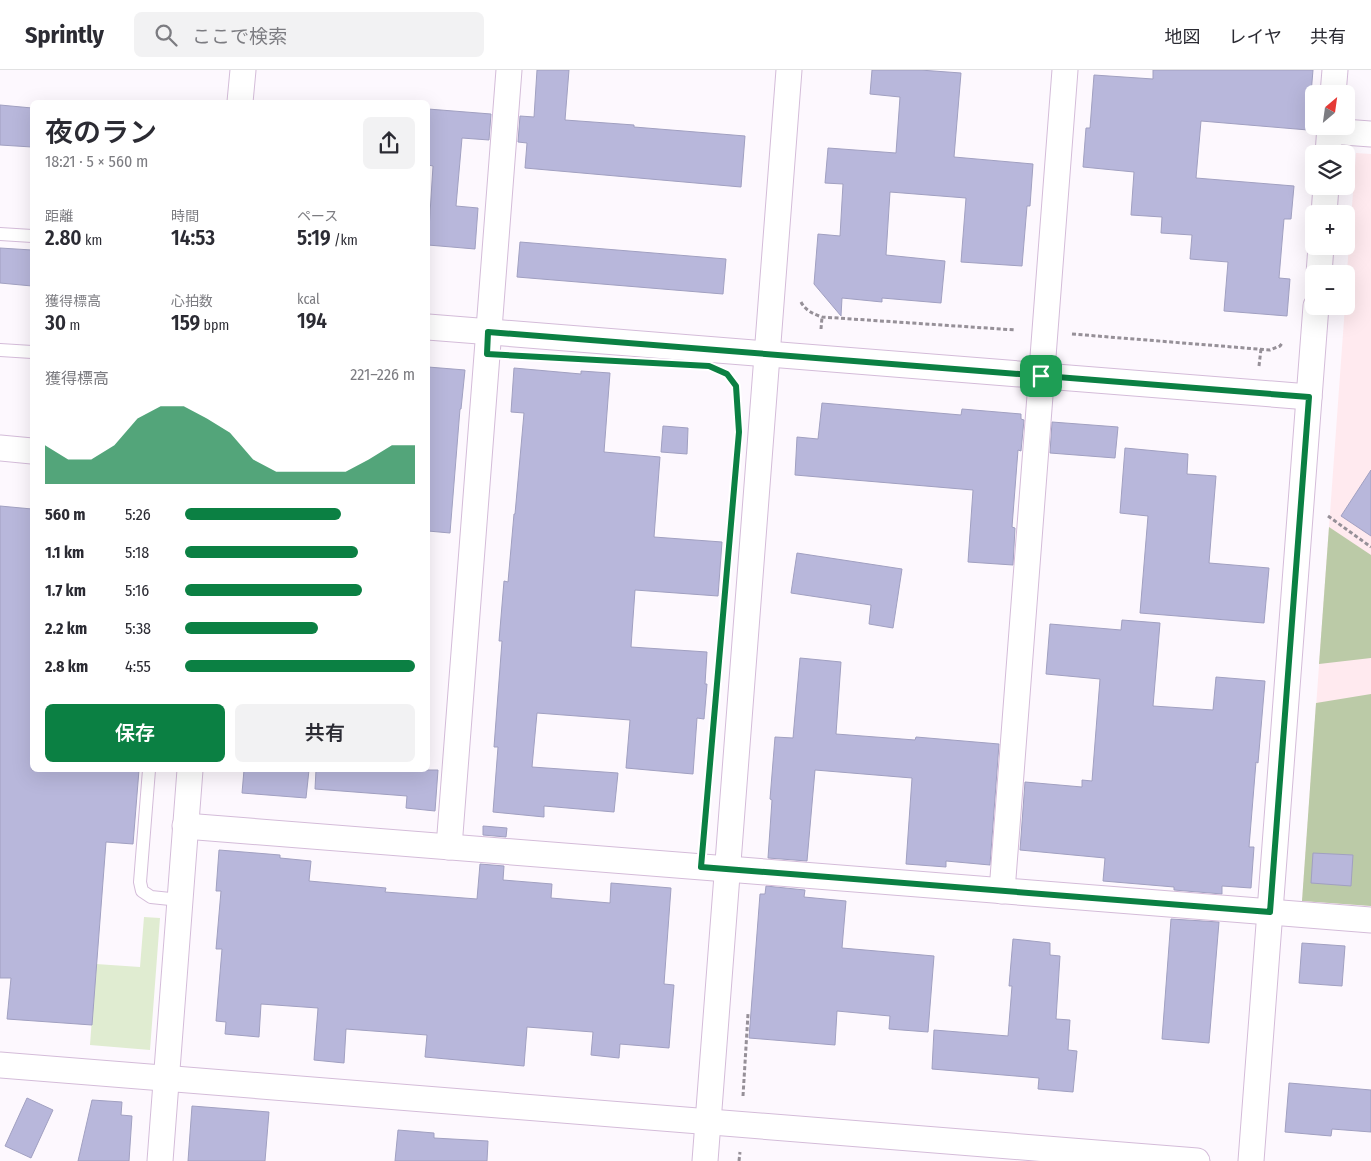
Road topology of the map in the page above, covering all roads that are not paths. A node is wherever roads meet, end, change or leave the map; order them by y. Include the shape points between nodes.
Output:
1 (243, 70) edge
2 (508, 70) edge
3 (788, 70) edge
4 (1065, 70) edge
5 (1335, 70) edge
6 (1334, 85) edge
7 (240, 100) edge
8 (1371, 134) edge
9 (1330, 137) edge
10 (0, 234) edge
11 (30, 236) edge
12 (1315, 315) edge
13 (430, 327) edge
14 (488, 332) junction
15 (0, 350) edge
16 (30, 352) edge
17 (767, 354) junction
18 (1041, 376) junction
19 (1309, 397) junction
20 (0, 448) edge
21 (30, 451) edge
22 (149, 772) edge
23 (190, 772) edge
24 (185, 826) junction
25 (448, 847) junction
26 (728, 869) junction
27 (1002, 891) junction
28 (180, 900) junction
29 (1270, 912) junction
30 (1371, 920) edge
31 (0, 1065) edge
32 (166, 1078) junction
33 (708, 1122) junction
34 (160, 1161) edge
35 (705, 1161) edge
36 (1197, 1161) edge
37 (1251, 1161) edge

1 - 7 street
2 - 14 street
3 - 17 street
4 - 18 street
5 - 6 street
8 - 9 street
10 - 11 lane
12 - 19 street
13 - 14 street
14 - 17 street
14 - 25 street
15 - 16 lane
17 - 18 street
17 - 26 street
18 - 19 street
18 - 27 street
19 - 29 street
20 - 21 street
22 - 28 lane via 140,882 142,891 151,897
23 - 24 street
24 - 25 street
24 - 28 street
25 - 26 street
26 - 27 street
26 - 33 street
27 - 29 street
28 - 32 street
29 - 30 street
29 - 37 street
31 - 32 street
32 - 33 street
32 - 34 street
33 - 35 street
33 - 36 street

